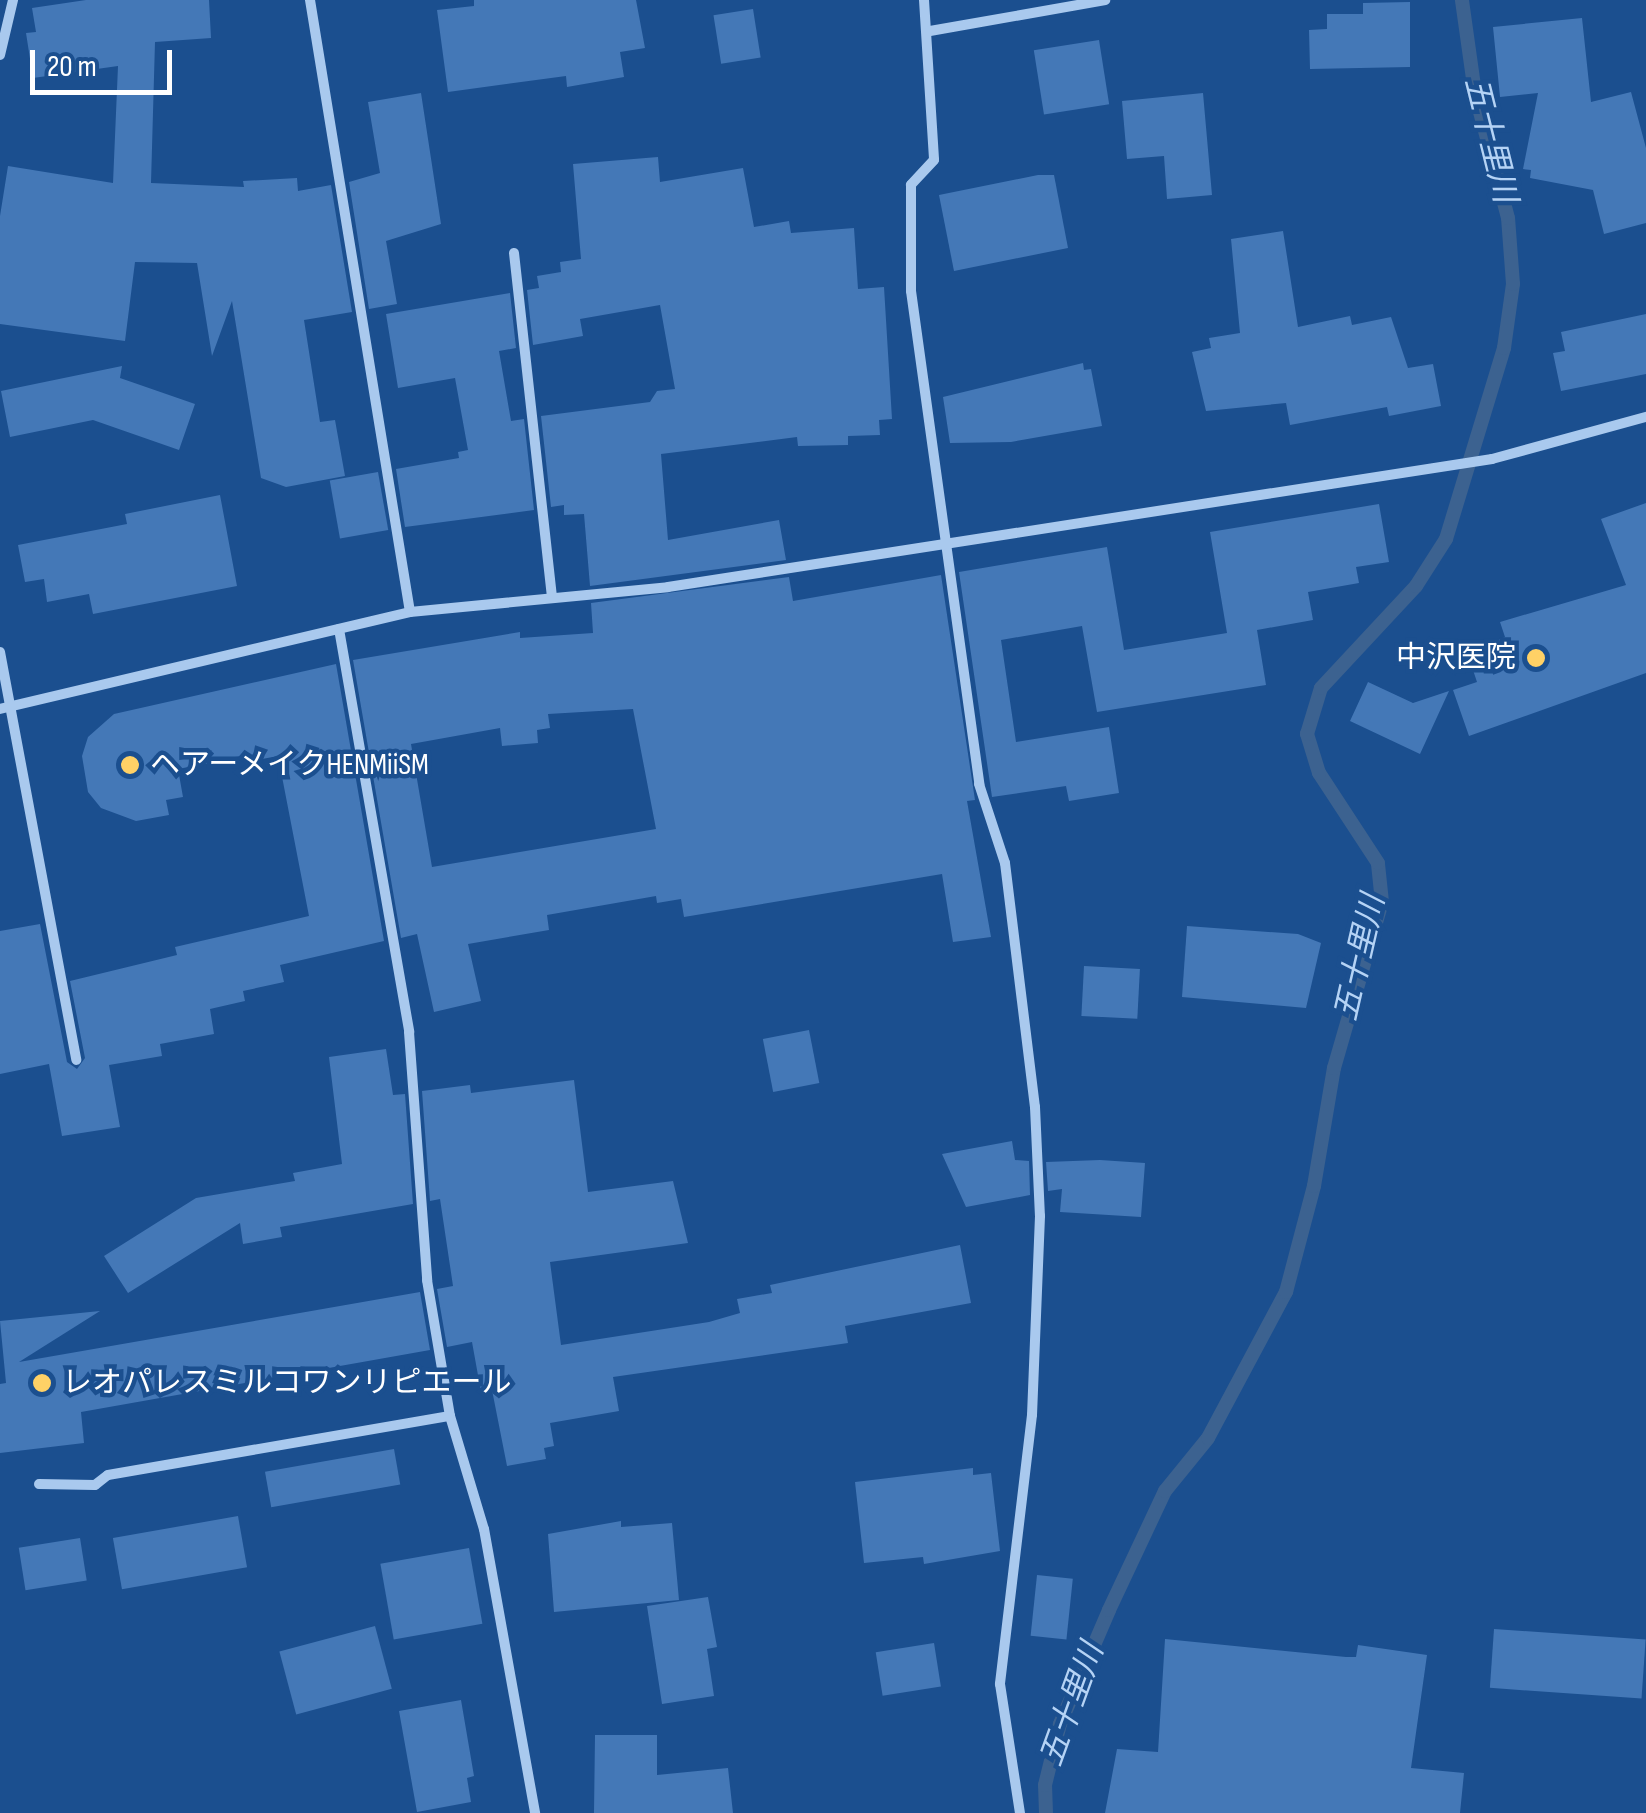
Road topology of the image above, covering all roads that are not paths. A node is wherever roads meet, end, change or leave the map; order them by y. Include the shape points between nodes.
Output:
1 (12, 0) edge
2 (310, 0) edge
3 (924, 0) edge
4 (1104, 0) edge
5 (930, 31) junction
6 (0, 54) edge
7 (514, 253) dead end
8 (1646, 416) edge
9 (942, 543) junction
10 (552, 595) junction
11 (410, 612) junction
12 (339, 629) junction
13 (0, 652) edge
14 (5, 707) edge
15 (76, 1060) dead end
16 (450, 1416) junction
17 (39, 1484) dead end
18 (535, 1813) edge
19 (1020, 1813) edge

1 - 6 street
2 - 11 street
3 - 5 street
4 - 5 street
5 - 9 street via 934,160 911,185 911,291
7 - 10 street
8 - 9 street via 1492,459
9 - 10 street via 668,588
9 - 19 street via 979,784 1006,863 1035,1107 1040,1216 1032,1415 1000,1684
10 - 11 street
11 - 12 street
12 - 14 street
12 - 16 street via 409,1032 427,1280
13 - 14 street
14 - 15 street
16 - 17 street via 108,1475 95,1485
16 - 18 street via 484,1529

